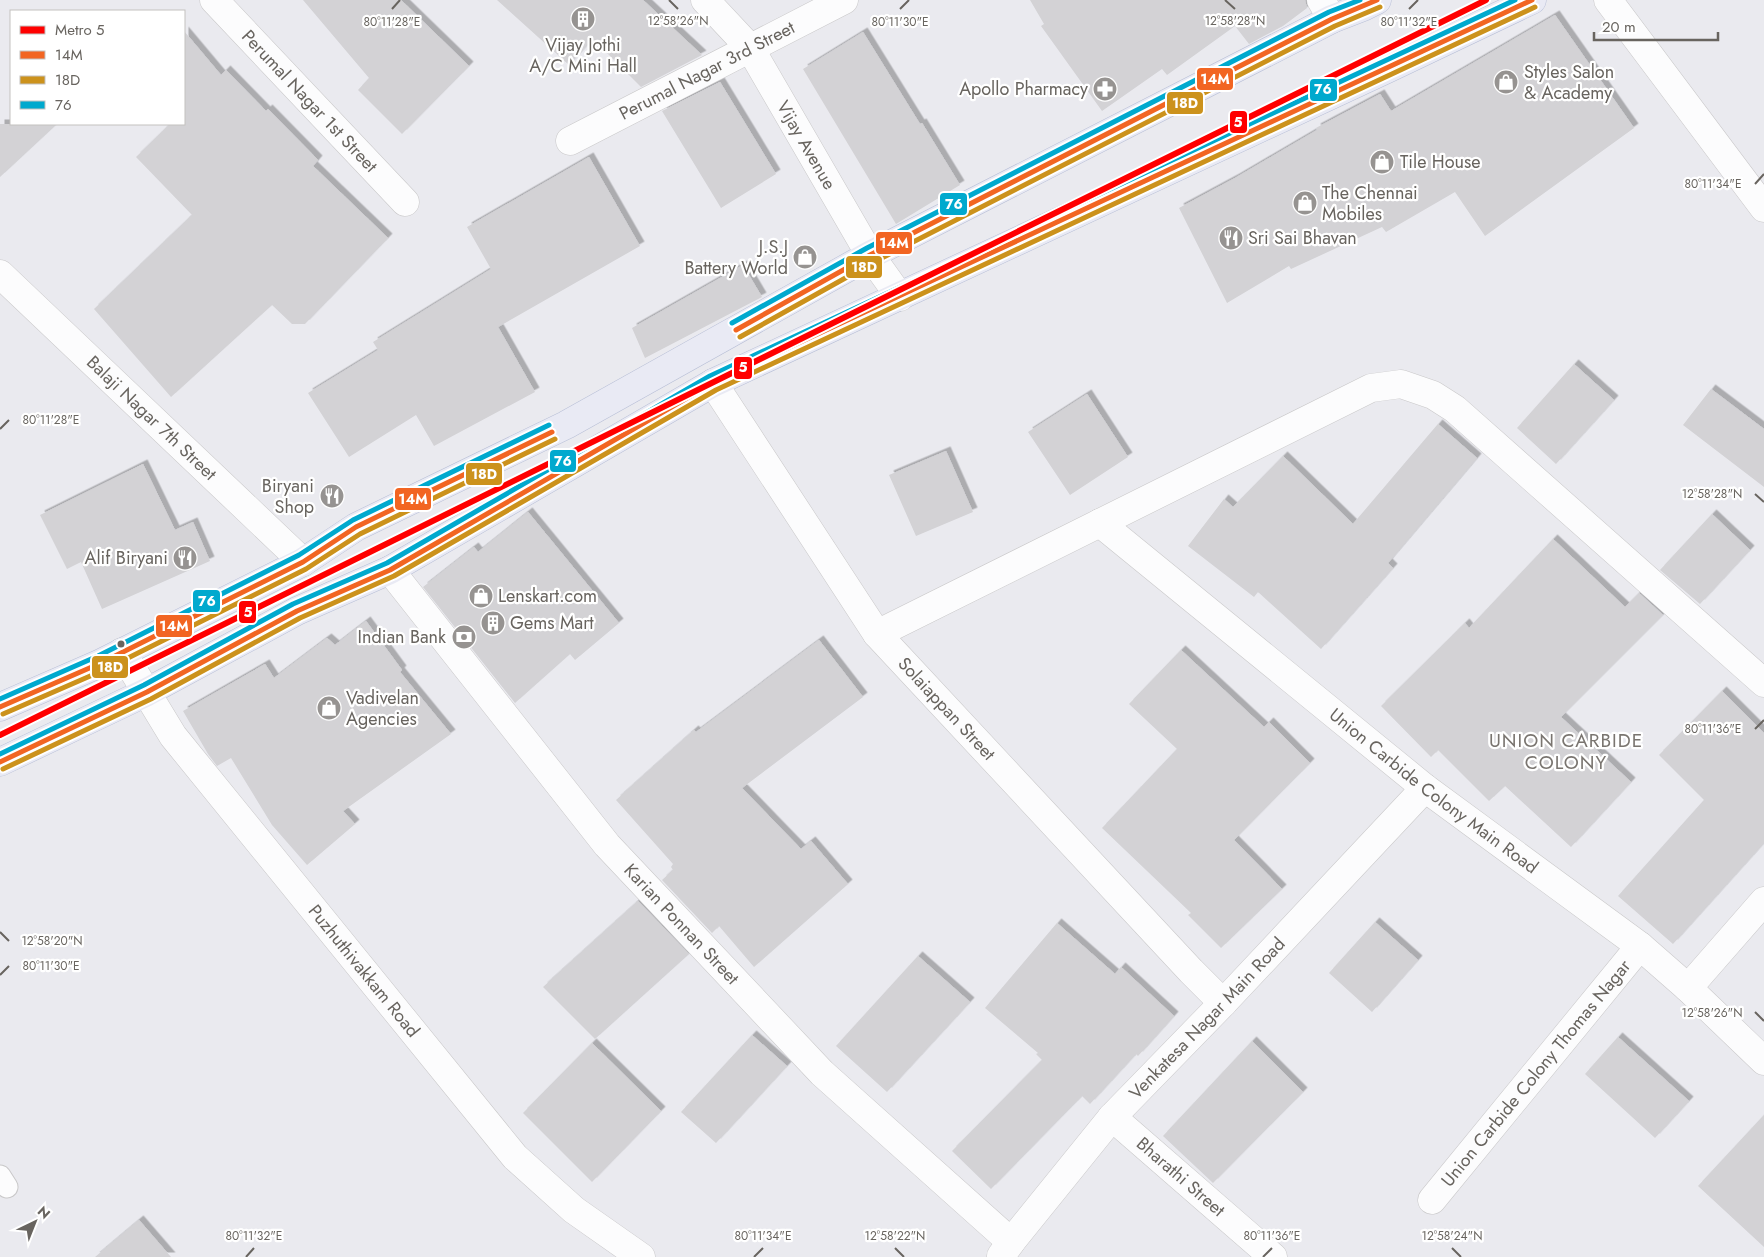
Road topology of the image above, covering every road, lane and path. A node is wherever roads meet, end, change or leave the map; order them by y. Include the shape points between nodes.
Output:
1 (214, 0) edge
2 (704, 0) edge
3 (844, 0) edge
4 (1532, 0) edge
5 (1608, 0) edge
6 (1366, 2) edge
7 (1327, 9) edge
8 (750, 48) junction
9 (570, 141) dead end
10 (405, 202) dead end
11 (1764, 208) edge
12 (870, 255) junction
13 (0, 274) edge
14 (900, 297) junction
15 (713, 382) junction
16 (1100, 523) junction
17 (303, 562) junction
18 (390, 570) junction
19 (877, 634) junction
20 (122, 652) junction
21 (1764, 683) edge
22 (147, 692) junction
23 (0, 707) edge
24 (0, 762) edge
25 (1425, 788) junction
26 (1764, 901) edge
27 (1640, 946) junction
28 (1688, 988) junction
29 (1223, 1003) junction
30 (1764, 1061) edge
31 (1112, 1117) junction
32 (1432, 1200) dead end
33 (1005, 1249) edge
34 (641, 1257) edge
35 (1273, 1257) edge

1 - 10 street, Perumal Nagar 1st Street
2 - 8 street, Vijay Avenue
3 - 8 street, Perumal Nagar 3rd Street
4 - 14 main road
5 - 11 street
6 - 7 main road
7 - 12 main road
8 - 9 street, Perumal Nagar 3rd Street
8 - 12 street, Vijay Avenue
12 - 14 street, Vijay Avenue
12 - 17 main road via 566,426 356,527
13 - 17 street, Balaji Nagar 7th Street
14 - 15 main road
15 - 18 main road
15 - 19 street, Solaiappan Street
16 - 19 street
16 - 21 street via 1371,388 1401,384 1433,395 1456,409
16 - 25 street, Union Carbide Colony Main Road
17 - 20 main road
18 - 22 main road via 297,611
18 - 33 street, Karian Ponnan Street via 607,845 822,1073
19 - 29 street, Solaiappan Street
20 - 22 street, Puzhuthivakkam Road
20 - 23 main road
22 - 24 main road
22 - 34 street, Puzhuthivakkam Road via 173,736 515,1157 574,1210
25 - 27 street, Union Carbide Colony Main Road
25 - 29 street, Venkatesa Nagar Main Road
26 - 28 street
27 - 28 street, Union Carbide Colony Main Road
27 - 32 street, Union Carbide Colony Thomas Nagar
28 - 30 street, Union Carbide Colony Main Road
29 - 31 street, Venkatesa Nagar Main Road
31 - 33 street, Venkatesa Nagar Main Road
31 - 35 street, Bharathi Street

